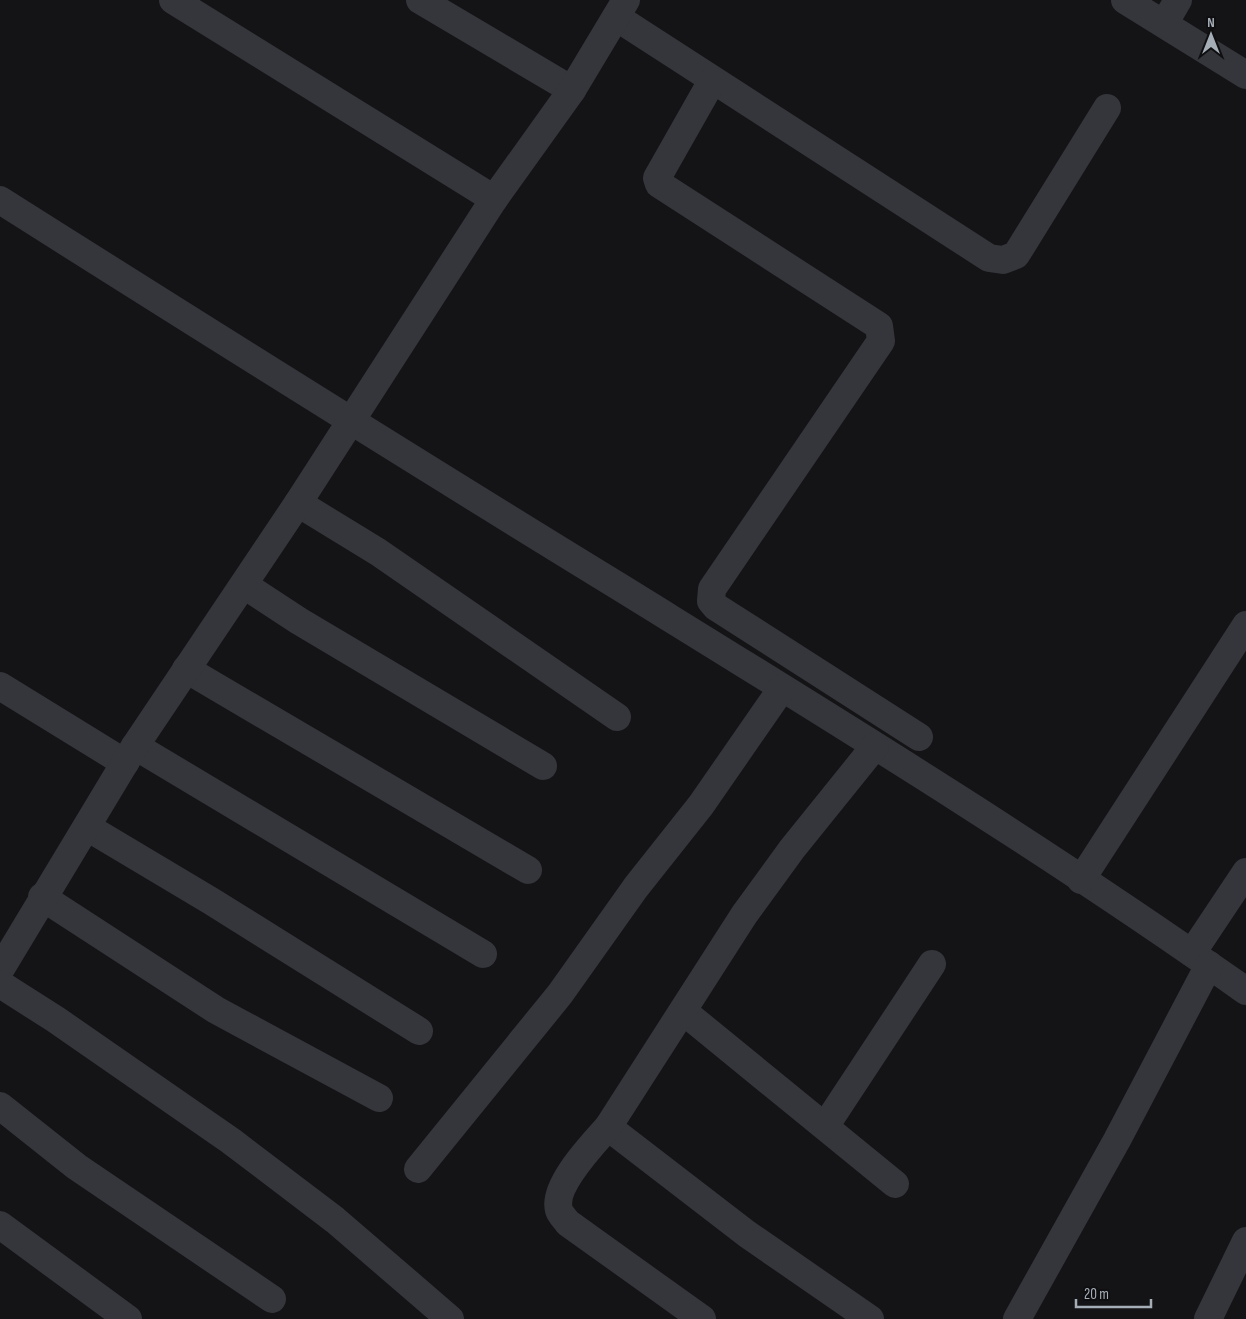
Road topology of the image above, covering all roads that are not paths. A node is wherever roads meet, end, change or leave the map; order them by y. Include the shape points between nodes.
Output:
1 (173, 0) edge
2 (420, 0) edge
3 (1125, 0) edge
4 (1178, 0) edge
5 (621, 9) edge
6 (1164, 24) junction
7 (1246, 74) edge
8 (712, 81) junction
9 (572, 90) junction
10 (1107, 108) dead end
11 (494, 199) junction
12 (0, 200) edge
13 (350, 421) junction
14 (298, 503) junction
15 (244, 585) junction
16 (1246, 625) edge
17 (186, 669) junction
18 (0, 686) edge
19 (782, 688) junction
20 (618, 717) dead end
21 (919, 737) dead end
22 (875, 746) junction
23 (130, 754) junction
24 (543, 766) dead end
25 (87, 827) junction
26 (528, 870) dead end
27 (1246, 872) edge
28 (1081, 880) junction
29 (42, 897) junction
30 (482, 954) dead end
31 (1201, 959) junction
32 (932, 964) dead end
33 (0, 970) edge
34 (0, 984) edge
35 (1246, 991) edge
36 (683, 1011) junction
37 (419, 1031) dead end
38 (379, 1098) dead end
39 (0, 1106) edge
40 (826, 1125) junction
41 (608, 1127) junction
42 (418, 1170) dead end
43 (896, 1184) dead end
44 (0, 1225) edge
45 (1246, 1241) edge
46 (272, 1299) dead end
47 (1024, 1316) edge
48 (128, 1319) edge
49 (450, 1319) edge
50 (702, 1319) edge
51 (870, 1319) edge
52 (1208, 1319) edge

1 - 11 street
2 - 9 street
3 - 6 street
4 - 6 street
5 - 8 street
5 - 9 street
6 - 7 street
8 - 10 street via 989,258 1003,260 1016,255
8 - 21 street via 657,178 659,184 879,326 882,341 712,589 711,601
9 - 11 street
11 - 13 street
12 - 13 street
13 - 14 street
13 - 19 street
14 - 15 street
14 - 20 street via 394,562
15 - 17 street
15 - 24 street
16 - 28 street
17 - 23 street
17 - 26 street
18 - 23 street
19 - 22 street
19 - 42 street via 560,994
22 - 28 street
22 - 36 street via 744,915
23 - 25 street
23 - 30 street
25 - 29 street
25 - 37 street
27 - 31 street
28 - 31 street
29 - 33 street
29 - 38 street via 216,1010
31 - 35 street
31 - 47 street via 1117,1140
32 - 40 street
34 - 49 street via 246,1152 335,1220
36 - 40 street
36 - 41 street
39 - 46 street via 77,1167
40 - 43 street
41 - 50 street via 567,1179 559,1196 559,1210 568,1223
41 - 51 street via 725,1218
44 - 48 street
45 - 52 street

